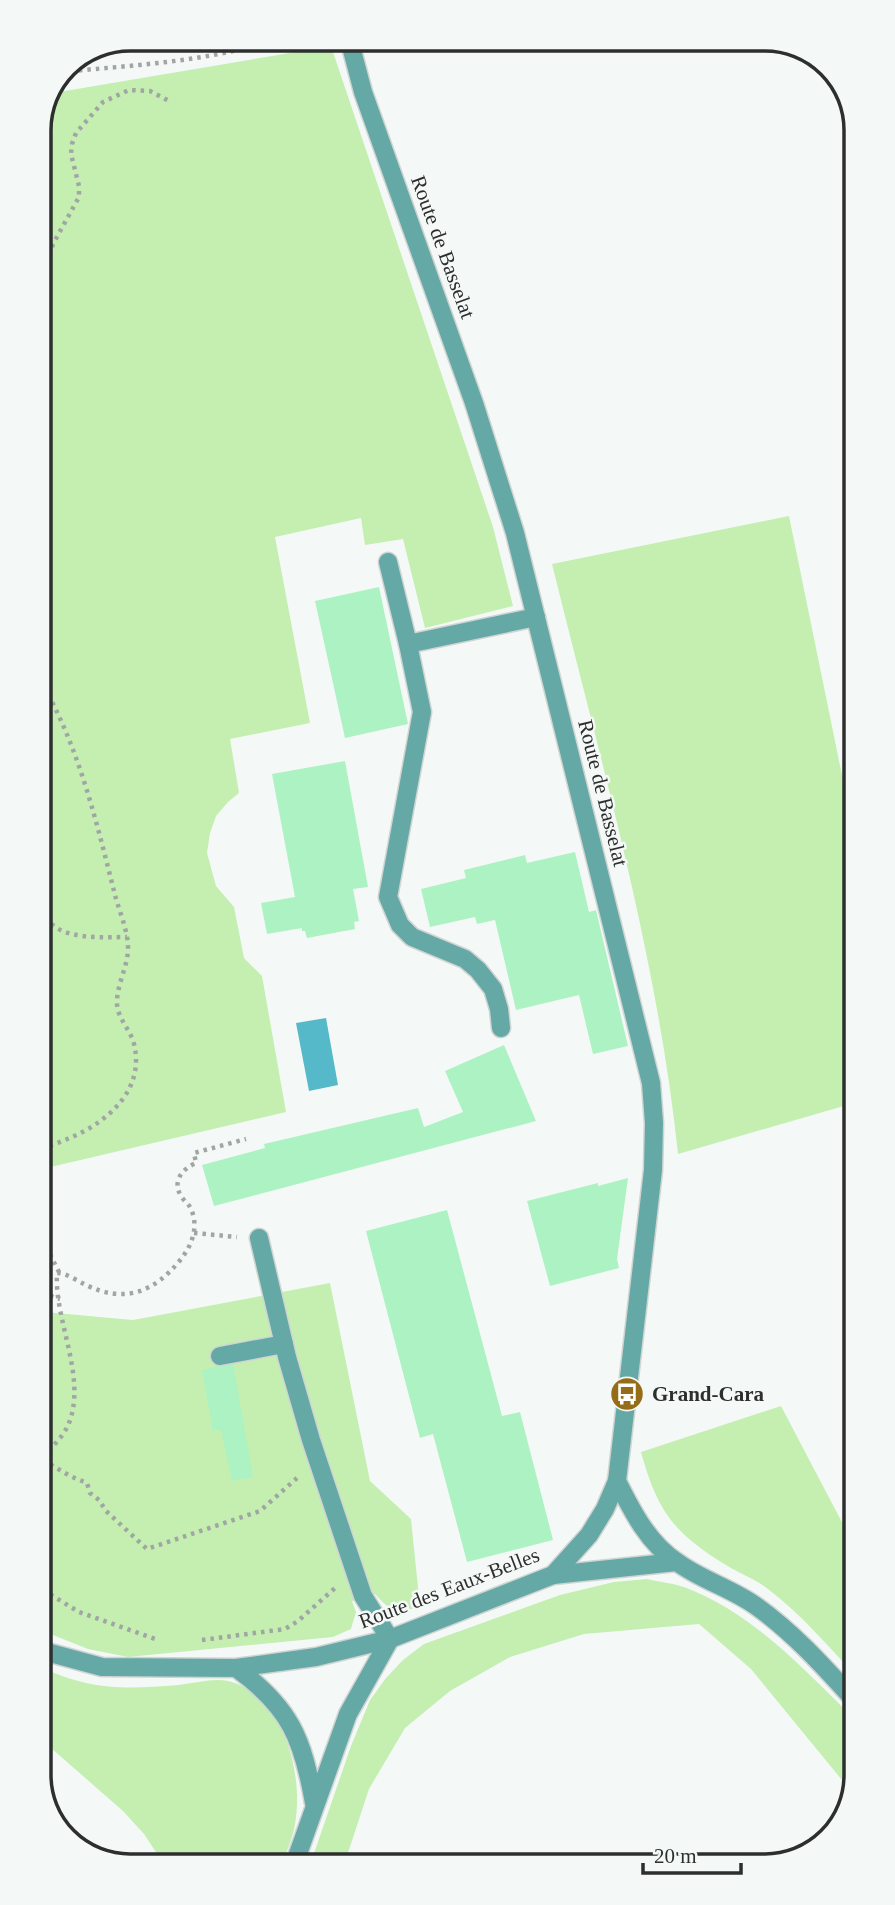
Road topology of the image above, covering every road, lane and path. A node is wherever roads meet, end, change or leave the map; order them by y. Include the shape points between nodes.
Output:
1 (232, 51) edge
2 (352, 51) edge
3 (78, 70) edge
4 (171, 102) dead end
5 (51, 250) edge
6 (388, 562) dead end
7 (536, 617) junction
8 (408, 644) junction
9 (51, 702) edge
10 (51, 922) edge
11 (127, 937) junction
12 (501, 1028) dead end
13 (246, 1139) dead end
14 (51, 1144) edge
15 (194, 1233) junction
16 (259, 1238) joint
17 (51, 1256) edge
18 (59, 1272) junction
19 (51, 1296) edge
20 (60, 1299) junction
21 (284, 1344) junction
22 (220, 1356) dead end
23 (51, 1448) edge
24 (51, 1464) edge
25 (321, 1470) junction
26 (617, 1481) junction
27 (676, 1562) junction
28 (356, 1574) junction
29 (553, 1575) junction
30 (51, 1595) edge
31 (390, 1639) junction
32 (168, 1640) dead end
33 (191, 1640) dead end
34 (51, 1653) edge
35 (236, 1668) junction
36 (844, 1689) edge
37 (314, 1805) junction
38 (298, 1854) edge

1 - 3 path
2 - 7 street, Route de Basselat via 474,403
4 - 5 path via 150,91 129,90 103,102 76,133 71,154 79,197
6 - 8 street
7 - 8 street
7 - 26 street, Route de Basselat via 651,1083 653,1170
8 - 12 street via 422,712 388,897 400,926 412,937 465,959 478,970 493,989
9 - 11 path via 82,778
10 - 11 path via 85,937
11 - 14 path via 117,1008 136,1054 130,1087 108,1116
13 - 15 path via 194,1153 196,1163 181,1173 178,1189 192,1213
15 - 16 path
15 - 18 path via 170,1272 139,1292 116,1296 99,1292
16 - 21 street
17 - 18 path
18 - 20 path
19 - 20 path
20 - 23 path via 73,1408 68,1425
21 - 22 street
21 - 25 street
24 - 25 path via 87,1483 106,1511 147,1549 260,1511 293,1480
25 - 28 street
26 - 27 street via 633,1514
26 - 29 street, Route des Eaux-Belles via 589,1535
27 - 29 street
27 - 36 street via 755,1606 797,1640
28 - 31 street via 363,1596
28 - 33 path via 285,1629
29 - 31 street, Route des Eaux-Belles
30 - 32 path via 97,1619 152,1639
31 - 35 street, Route des Eaux-Belles via 316,1657
31 - 37 street via 348,1714
34 - 35 street, Route des Eaux-Belles via 102,1667
35 - 37 street via 273,1698 286,1716 305,1758
37 - 38 street

